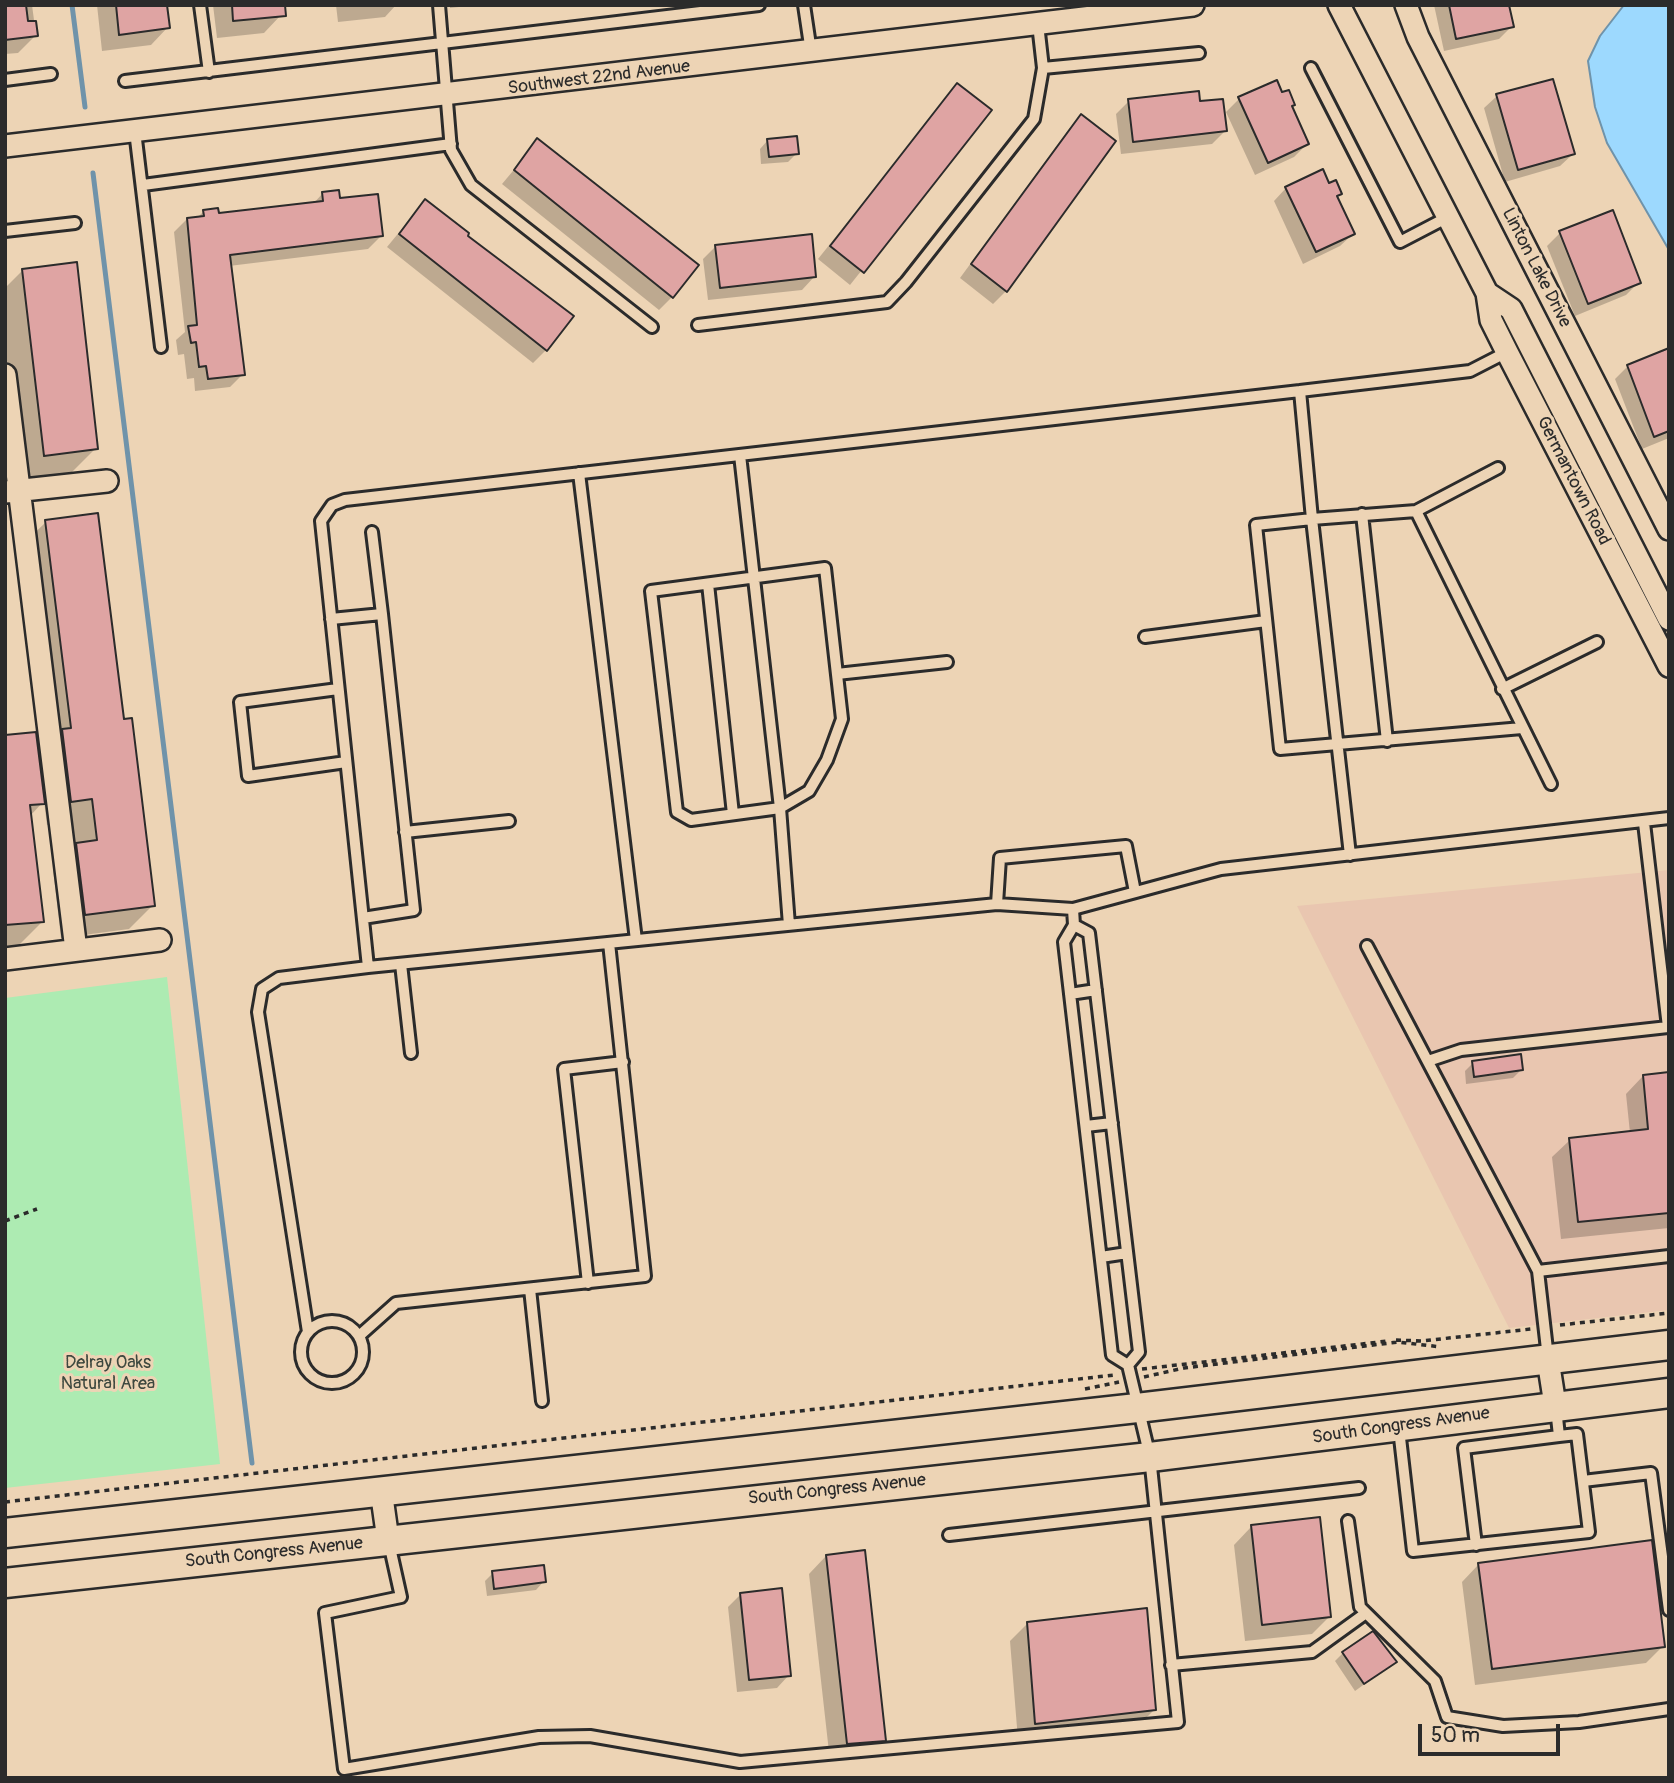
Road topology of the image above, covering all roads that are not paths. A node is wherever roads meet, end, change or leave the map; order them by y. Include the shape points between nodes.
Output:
1 (200, 5) edge
2 (439, 5) edge
3 (759, 5) edge
4 (804, 5) edge
5 (1192, 5) edge
6 (1339, 5) edge
7 (1406, 5) edge
8 (1038, 24) junction
9 (443, 43) junction
10 (811, 52) junction
11 (1199, 53) dead end
12 (1042, 68) junction
13 (1311, 68) dead end
14 (209, 72) junction
15 (51, 74) dead end
16 (5, 80) edge
17 (125, 81) dead end
18 (448, 96) junction
19 (135, 131) junction
20 (451, 144) junction
21 (5, 146) edge
22 (143, 185) junction
23 (1448, 217) junction
24 (75, 223) dead end
25 (5, 231) edge
26 (1487, 293) junction
27 (698, 325) dead end
28 (652, 327) dead end
29 (161, 347) dead end
30 (1507, 352) junction
31 (5, 375) edge
32 (1300, 391) junction
33 (740, 455) junction
34 (1498, 468) dead end
35 (579, 473) junction
36 (107, 481) dead end
37 (12, 491) edge
38 (1416, 510) junction
39 (1614, 511) junction
40 (1362, 514) junction
41 (1312, 519) junction
42 (1669, 529) edge
43 (372, 532) dead end
44 (755, 576) junction
45 (708, 583) junction
46 (382, 614) junction
47 (331, 619) junction
48 (1669, 619) edge
49 (1266, 621) junction
50 (1144, 637) dead end
51 (1597, 642) dead end
52 (947, 662) dead end
53 (1669, 666) edge
54 (837, 674) junction
55 (338, 689) junction
56 (1502, 689) junction
57 (1522, 728) junction
58 (1387, 741) junction
59 (1338, 744) junction
60 (346, 762) junction
61 (1551, 784) dead end
62 (780, 808) junction
63 (733, 814) junction
64 (1669, 818) edge
65 (509, 821) dead end
66 (1644, 823) junction
67 (405, 832) junction
68 (1350, 855) junction
69 (1135, 892) junction
70 (997, 904) junction
71 (1073, 909) junction
72 (363, 918) junction
73 (789, 925) junction
74 (1074, 925) junction
75 (160, 940) dead end
76 (636, 940) junction
77 (609, 943) junction
78 (1367, 946) dead end
79 (76, 950) junction
80 (5, 959) edge
81 (401, 964) junction
82 (368, 967) junction
83 (1096, 990) junction
84 (1070, 994) junction
85 (411, 1053) dead end
86 (1428, 1061) junction
87 (622, 1062) junction
88 (1112, 1123) junction
89 (1086, 1126) junction
90 (1127, 1253) junction
91 (1669, 1256) edge
92 (1101, 1257) junction
93 (1538, 1271) junction
94 (588, 1283) junction
95 (530, 1289) junction
96 (308, 1332) junction
97 (359, 1336) junction
98 (1669, 1345) edge
99 (1548, 1360) junction
100 (1130, 1372) junction
101 (1669, 1393) edge
102 (542, 1401) dead end
103 (1555, 1405) junction
104 (1137, 1408) junction
105 (1399, 1426) junction
106 (1559, 1436) junction
107 (1150, 1457) junction
108 (1583, 1481) junction
109 (1359, 1488) dead end
110 (381, 1490) junction
111 (1155, 1510) junction
112 (1348, 1521) dead end
113 (5, 1533) edge
114 (949, 1535) dead end
115 (388, 1540) junction
116 (1476, 1545) junction
117 (5, 1583) edge
118 (1669, 1610) edge
119 (1366, 1613) junction
120 (1171, 1665) junction
121 (1669, 1709) edge

1 - 14 lane
2 - 9 lane
3 - 9 lane
4 - 10 lane
5 - 8 street, Southwest 22nd Avenue
6 - 23 street, Germantown Road
7 - 42 street, Linton Lake Drive via 1424,49
8 - 10 street, Southwest 22nd Avenue
8 - 12 lane
9 - 14 lane
9 - 18 lane
10 - 18 street, Southwest 22nd Avenue
11 - 12 lane
12 - 27 lane via 1034,119 887,302
13 - 23 lane via 1400,242
14 - 17 lane
15 - 16 lane
18 - 19 street, Southwest 22nd Avenue
18 - 20 lane
19 - 21 street, Southwest 22nd Avenue
19 - 22 lane
20 - 22 lane
20 - 28 lane via 471,185
22 - 29 lane
23 - 26 street, Germantown Road
24 - 25 lane
26 - 30 street, Germantown Road via 1491,320
26 - 39 street, Germantown Road via 1511,309
30 - 32 lane via 1470,371
30 - 39 street via 1519,352 1527,359 1606,510
30 - 53 street, Germantown Road
31 - 37 street
32 - 33 lane
32 - 41 lane
33 - 35 lane
33 - 44 lane
34 - 38 lane
35 - 47 lane via 345,499 332,506 321,521
35 - 76 lane
36 - 37 street
37 - 79 street
38 - 40 lane
38 - 56 lane
39 - 48 street, Germantown Road
40 - 41 lane
40 - 58 lane
41 - 49 lane via 1256,525
41 - 59 lane
43 - 46 lane
44 - 45 lane
44 - 54 lane via 825,568
44 - 62 lane
45 - 63 lane
45 - 63 lane via 652,591 677,812 691,820
46 - 47 lane
46 - 67 lane
47 - 55 lane
49 - 50 lane
49 - 59 lane via 1280,749
51 - 56 lane
52 - 54 lane
54 - 62 lane via 842,719 827,760 809,791
55 - 60 lane
55 - 60 lane via 240,702 248,776
56 - 57 lane
57 - 58 lane
57 - 61 lane
58 - 59 lane
59 - 68 lane
60 - 72 lane
62 - 63 lane
62 - 73 lane
64 - 66 lane
65 - 67 lane
66 - 68 lane
66 - 86 lane via 1668,1027 1461,1050
67 - 72 lane via 414,910
68 - 69 lane via 1221,869
69 - 70 lane via 1126,846 999,858
69 - 71 lane
70 - 71 lane
70 - 73 lane
71 - 74 lane
72 - 82 lane
73 - 76 lane
74 - 83 lane via 1089,933
74 - 84 lane via 1064,942
75 - 79 street
76 - 77 lane
77 - 81 lane
77 - 87 lane
78 - 86 lane
79 - 80 street
81 - 82 lane
81 - 85 lane
82 - 96 lane via 279,978 262,989 258,1012
83 - 84 lane
83 - 88 lane
84 - 89 lane
86 - 93 lane
87 - 94 lane via 645,1276
87 - 94 lane via 564,1069
88 - 89 lane
88 - 90 lane
89 - 92 lane
90 - 92 lane
90 - 100 lane via 1139,1352
91 - 93 lane
92 - 100 lane via 1112,1355
93 - 99 lane
94 - 95 lane
95 - 97 lane via 396,1303
95 - 102 lane
96 - 97 lane via 334,1321
96 - 97 lane via 302,1362 308,1372 337,1383 355,1373 363,1356
98 - 99 main road
99 - 103 street
99 - 104 main road
100 - 104 lane
101 - 103 main road, South Congress Avenue
103 - 105 main road, South Congress Avenue
103 - 106 lane
104 - 107 lane
104 - 110 main road
105 - 107 main road, South Congress Avenue
105 - 116 lane via 1413,1552
106 - 108 lane via 1577,1434
106 - 116 lane via 1464,1448
107 - 111 lane
107 - 115 main road, South Congress Avenue
108 - 116 lane via 1589,1532
108 - 118 lane via 1651,1473
109 - 111 lane
110 - 113 main road
110 - 115 street
111 - 114 lane
111 - 120 lane
112 - 119 lane via 1360,1607
115 - 117 main road, South Congress Avenue
115 - 120 lane via 401,1597 325,1613 344,1769 539,1737 590,1736 740,1762 1178,1722
119 - 120 lane via 1312,1652
119 - 121 lane via 1435,1681 1447,1717 1503,1726 1580,1722

